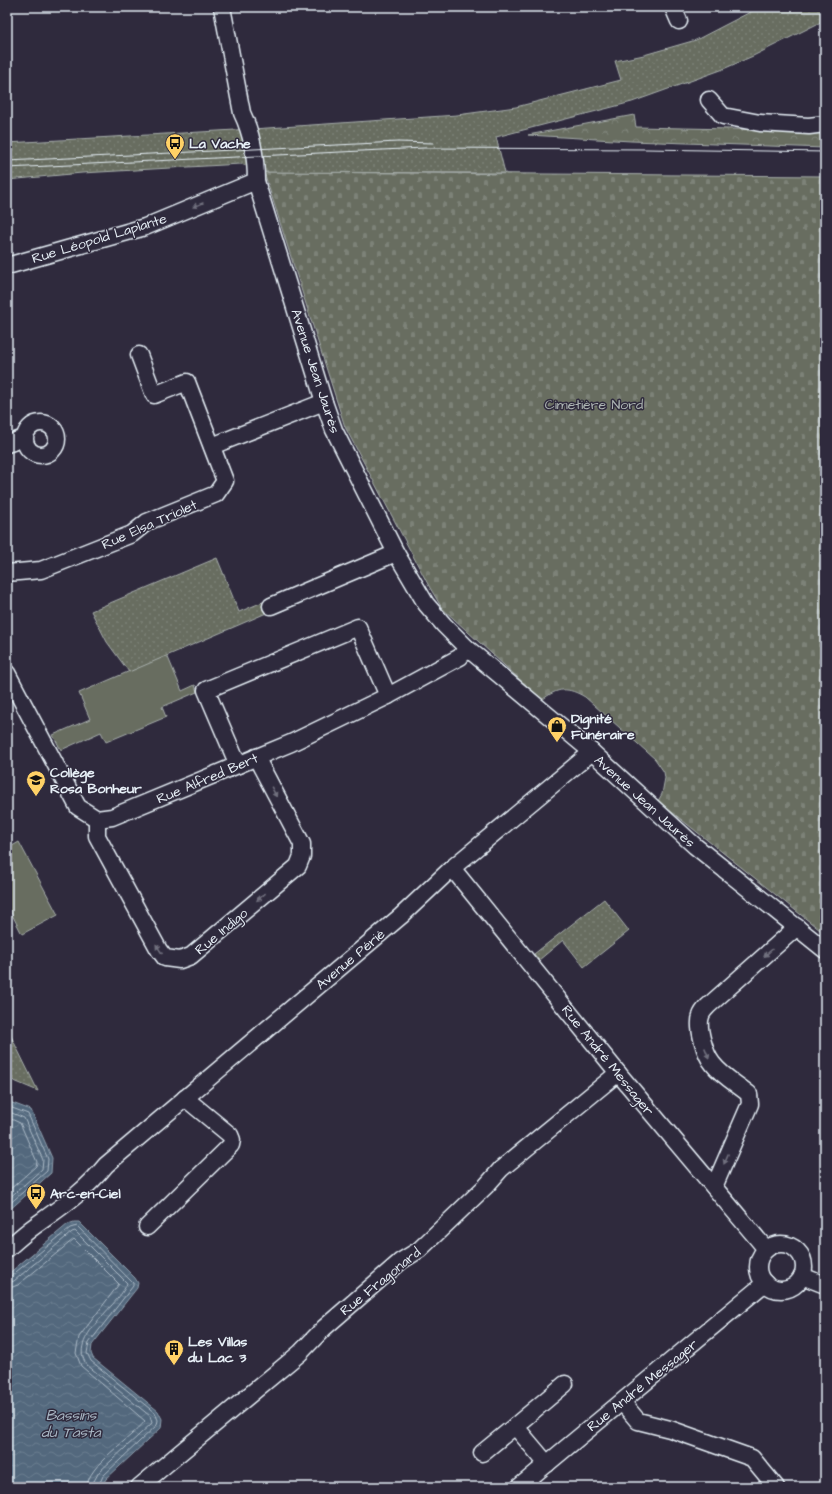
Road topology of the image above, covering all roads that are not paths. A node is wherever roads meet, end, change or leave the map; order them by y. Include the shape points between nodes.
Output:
1 (222, 7) edge
2 (709, 100) dead end
3 (825, 124) edge
4 (256, 181) junction
5 (7, 266) edge
6 (138, 355) dead end
7 (324, 402) junction
8 (24, 438) dead end
9 (7, 444) edge
10 (212, 446) junction
11 (396, 553) junction
12 (7, 573) edge
13 (272, 606) dead end
14 (467, 648) junction
15 (7, 673) edge
16 (388, 696) junction
17 (592, 752) junction
18 (256, 757) junction
19 (238, 765) junction
20 (97, 819) junction
21 (452, 868) junction
22 (797, 927) junction
23 (825, 950) edge
24 (618, 1073) junction
25 (185, 1098) junction
26 (714, 1187) junction
27 (147, 1227) dead end
28 (7, 1249) edge
29 (766, 1249) junction
30 (802, 1276) junction
31 (765, 1283) junction
32 (825, 1285) edge
33 (565, 1384) dead end
34 (622, 1402) junction
35 (515, 1426) junction
36 (482, 1453) dead end
37 (546, 1464) junction
38 (139, 1487) edge
39 (519, 1487) edge
40 (776, 1487) edge

1 - 4 street, Avenue Jean Jaurès via 242,113 240,124 246,163
2 - 3 street via 723,116 760,123 809,126
4 -> 5 street, Rue Léopold Laplante via 145,227
4 - 7 street, Avenue Jean Jaurès
6 - 10 street via 154,395 187,382
7 - 10 street
7 - 11 street, Avenue Jean Jaurès via 340,444
8 - 9 street
10 - 12 street, Rue Elsa Triolet via 225,480 216,494 147,522 132,534 41,570
11 - 13 street
11 - 14 street, Avenue Jean Jaurès via 426,604
14 - 16 street, Rue Alfred Bert via 460,657
14 - 17 street, Avenue Jean Jaurès
15 - 20 street via 78,807
16 - 18 street, Rue Alfred Bert
16 - 19 street via 358,627 206,690
17 - 21 street, Avenue Périé
17 - 22 street, Avenue Jean Jaurès via 695,846
18 - 19 street, Rue Alfred Bert
18 -> 20 street, Rue Indigo via 302,844 302,856 298,866 191,956 180,960 165,958 159,950 97,836
19 - 20 street, Rue Alfred Bert via 112,817
21 - 24 street, Rue André Messager
21 - 25 street, Avenue Périé via 400,916
22 - 23 street, Avenue Jean Jaurès
22 -> 26 street via 708,1006 700,1018 703,1043 712,1063 749,1094 750,1099
24 - 26 street, Rue André Messager
24 - 38 street, Rue Fragonard via 501,1169 419,1250 401,1261 324,1328 300,1353
25 - 27 street via 230,1136 231,1145
25 - 28 street, Avenue Périé via 106,1165 77,1196
26 - 29 street, Rue André Messager
29 - 30 street via 780,1244 795,1248 803,1261
29 - 31 street via 758,1266
30 - 31 street via 792,1287 785,1289 771,1287
30 - 32 street
31 - 34 street, Rue André Messager
33 - 35 street
34 - 37 street, Rue André Messager
34 - 40 street via 638,1421 670,1429 752,1458
35 - 36 street
35 - 37 street
37 - 39 street, Rue André Messager

